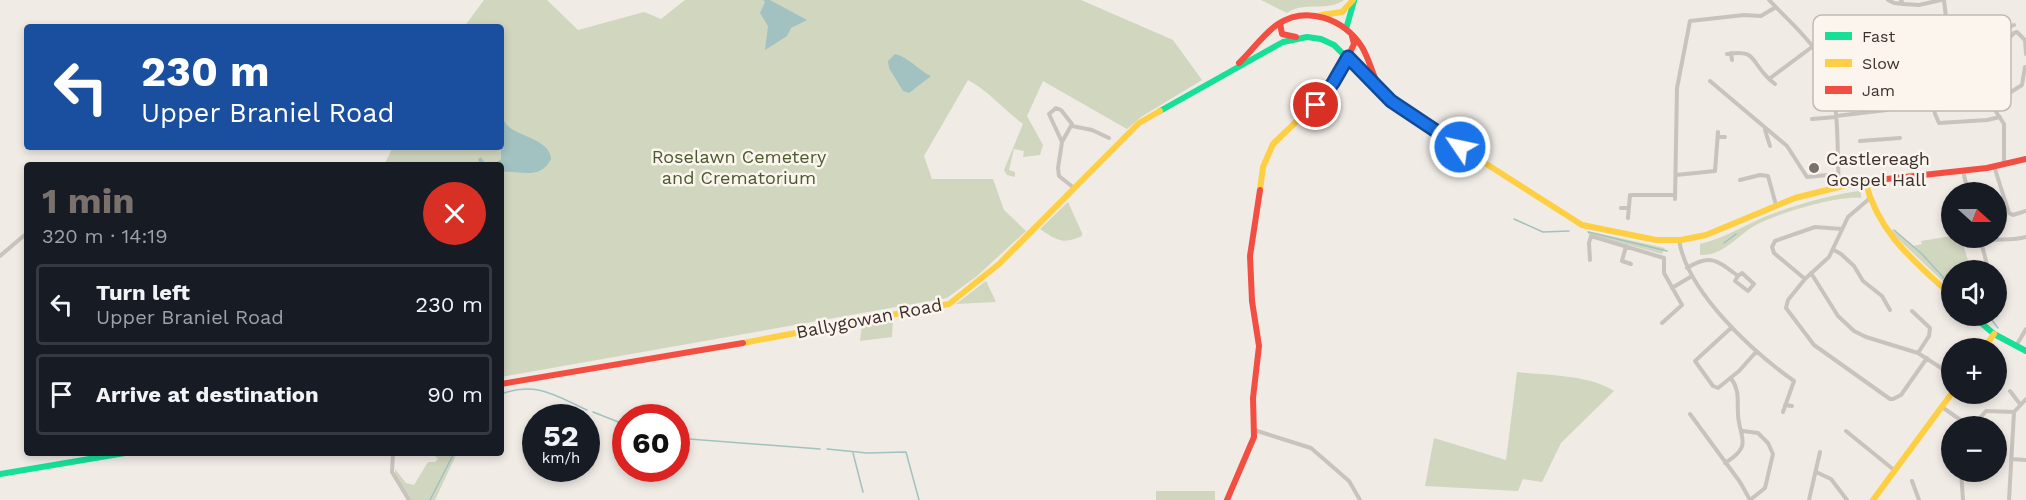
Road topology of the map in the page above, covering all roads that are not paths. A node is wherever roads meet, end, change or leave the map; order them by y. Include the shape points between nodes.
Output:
1 (1353, 0) edge
2 (1769, 0) edge
3 (1888, 0) edge
4 (1940, 0) edge
5 (1903, 2) edge
6 (1776, 7) junction
7 (1317, 15) junction
8 (1943, 15) edge
9 (1280, 23) junction
10 (2014, 25) dead end
11 (2011, 26) edge
12 (1346, 29) junction
13 (1352, 35) junction
14 (2011, 36) edge
15 (1303, 38) junction
16 (1812, 47) joint
17 (2026, 54) edge
18 (1346, 55) junction
19 (1732, 60) dead end
20 (2025, 68) edge
21 (1227, 73) junction
22 (1769, 79) junction
23 (1710, 81) dead end
24 (1775, 84) dead end
25 (2022, 85) junction
26 (2026, 90) edge
27 (2011, 92) edge
28 (1383, 93) junction
29 (1835, 111) edge
30 (1874, 111) edge
31 (1935, 111) edge
32 (1996, 111) edge
33 (1836, 116) junction
34 (2000, 117) junction
35 (1812, 118) dead end
36 (1072, 126) junction
37 (1765, 129) junction
38 (1725, 137) dead end
39 (1109, 138) dead end
40 (1900, 138) dead end
41 (1860, 141) dead end
42 (1062, 142) junction
43 (1770, 147) dead end
44 (2026, 159) edge
45 (2004, 164) junction
46 (1994, 166) junction
47 (1962, 170) junction
48 (1838, 174) junction
49 (1676, 175) junction
50 (1740, 180) dead end
51 (1865, 181) junction
52 (1965, 182) edge
53 (1839, 186) junction
54 (1074, 188) junction
55 (1869, 199) junction
56 (1776, 205) junction
57 (1621, 208) dead end
58 (1628, 208) junction
59 (2026, 211) edge
60 (1628, 218) dead end
61 (1842, 229) junction
62 (24, 236) edge
63 (2026, 237) edge
64 (1679, 240) junction
65 (2007, 240) edge
66 (1626, 246) junction
67 (1834, 250) junction
68 (0, 256) edge
69 (1590, 260) dead end
70 (1631, 264) dead end
71 (1687, 268) junction
72 (1811, 273) junction
73 (1692, 276) junction
74 (1738, 276) junction
75 (1805, 279) junction
76 (1941, 286) edge
77 (1672, 288) junction
78 (1890, 310) dead end
79 (1912, 311) dead end
80 (1662, 323) dead end
81 (1985, 326) edge
82 (1732, 327) junction
83 (2026, 329) edge
84 (1994, 334) junction
85 (1991, 338) edge
86 (2016, 346) junction
87 (2026, 351) edge
88 (1756, 352) junction
89 (1918, 353) junction
90 (1927, 358) junction
91 (1941, 368) edge
92 (1731, 378) junction
93 (504, 384) edge
94 (2010, 391) dead end
95 (2026, 399) edge
96 (1944, 404) edge
97 (2020, 404) junction
98 (1785, 405) junction
99 (1791, 406) dead end
100 (1942, 407) junction
101 (1783, 412) dead end
102 (2014, 412) junction
103 (1690, 414) dead end
104 (1955, 416) edge
105 (1982, 416) edge
106 (1254, 430) junction
107 (1743, 431) junction
108 (1846, 431) dead end
109 (1820, 452) dead end
110 (107, 456) edge
111 (393, 456) edge
112 (2011, 459) junction
113 (2026, 460) edge
114 (1725, 463) junction
115 (1895, 471) junction
116 (1815, 472) junction
117 (0, 474) edge
118 (1912, 481) dead end
119 (1962, 482) edge
120 (409, 500) edge
121 (1227, 500) edge
122 (1360, 500) edge
123 (1750, 500) edge
124 (1809, 500) edge
125 (1846, 500) edge
126 (1873, 500) edge
127 (1920, 500) edge
128 (1963, 500) edge
129 (2008, 500) edge

1 - 7 main road, Ballygowan Road via 1342,12
1 - 12 main road
2 - 6 street
3 - 5 street
4 - 5 street via 1919,5
4 - 8 street
6 - 16 street
6 - 49 street via 1761,16 1690,21 1677,88
7 - 9 main road, Ballygowan Road via 1304,14
7 - 12 main road
9 - 15 main road via 1282,34
9 - 21 main road, Ballygowan Road
10 - 11 street
12 - 13 main road
13 - 18 main road via 1353,44
13 - 28 main road
14 - 17 street via 2017,32 2025,40
15 - 18 main road via 1321,39
15 - 21 main road, Ballygowan Road via 1282,42
16 - 22 street
18 - 28 main road
18 - 106 main road via 1343,67 1316,105 1280,136 1263,167 1250,256 1259,346
19 - 22 street via 1729,53 1748,53
20 - 25 street
21 - 54 main road, Ballygowan Road via 1139,123
22 - 24 street
23 - 37 street
25 - 26 street
25 - 27 street
28 - 64 main road via 1582,225 1647,239
29 - 33 street
30 - 33 street
31 - 34 street via 1939,123
32 - 34 street
33 - 35 street
33 - 48 street
34 - 45 street via 2004,124
36 - 39 street
36 - 42 street
36 - 42 street via 1061,110 1056,108 1048,114
37 - 43 street
37 - 48 street via 1792,150 1807,177
38 - 49 street via 1718,134 1715,171
40 - 41 street
42 - 54 street via 1059,176
44 - 45 main road
45 - 46 main road
46 - 47 main road
46 - 59 street via 2009,213
47 - 51 main road
47 - 52 street
48 - 53 street
49 - 58 street via 1675,197 1630,195
50 - 56 street via 1768,176
51 - 53 main road
51 - 55 main road
53 - 56 main road
54 - 93 main road, Ballygowan Road via 999,264 949,304
55 - 61 street via 1848,217
55 - 76 main road via 1878,221 1893,241
56 - 64 main road via 1711,234
57 - 58 street
58 - 60 street
61 - 67 street
61 - 75 street via 1815,227 1775,241 1774,253
62 - 68 street
63 - 65 street
64 - 71 street
66 - 69 street via 1591,236
66 - 70 street via 1622,261
66 - 77 street via 1664,258 1664,273
67 - 72 street
67 - 78 street via 1854,266
71 - 73 street
71 - 74 street via 1702,260 1715,260
72 - 75 street
72 - 89 street via 1838,316 1854,331
73 - 77 street
73 - 82 street
74 - 74 street via 1742,273 1754,284 1748,291 1735,281
75 - 90 street via 1788,300 1788,311 1814,345 1886,397 1901,395
77 - 80 street via 1682,305
79 - 89 street via 1930,328
81 - 84 main road
82 - 88 street
82 - 92 street via 1695,361 1713,386 1718,388
83 - 86 street
84 - 85 main road
84 - 86 main road
86 - 87 main road
88 - 92 street
88 - 98 street via 1794,381
89 - 90 street
90 - 91 street
92 - 107 street via 1739,393
94 - 97 street
95 - 97 street
96 - 100 main road
97 - 102 street
98 - 99 street
98 - 101 street
100 - 104 street
100 - 115 main road
102 - 105 street via 1986,411
102 - 112 street
103 - 114 street
106 - 121 main road
106 - 122 street via 1311,448 1349,482
107 - 114 street via 1741,448
107 - 123 street via 1758,433 1773,454 1765,488
108 - 115 street
109 - 116 street
110 - 117 main road
111 - 120 street via 392,472
112 - 113 street
112 - 129 street
114 - 123 street
115 - 126 main road
116 - 124 street
116 - 125 street via 1831,479
118 - 127 street
119 - 128 street

